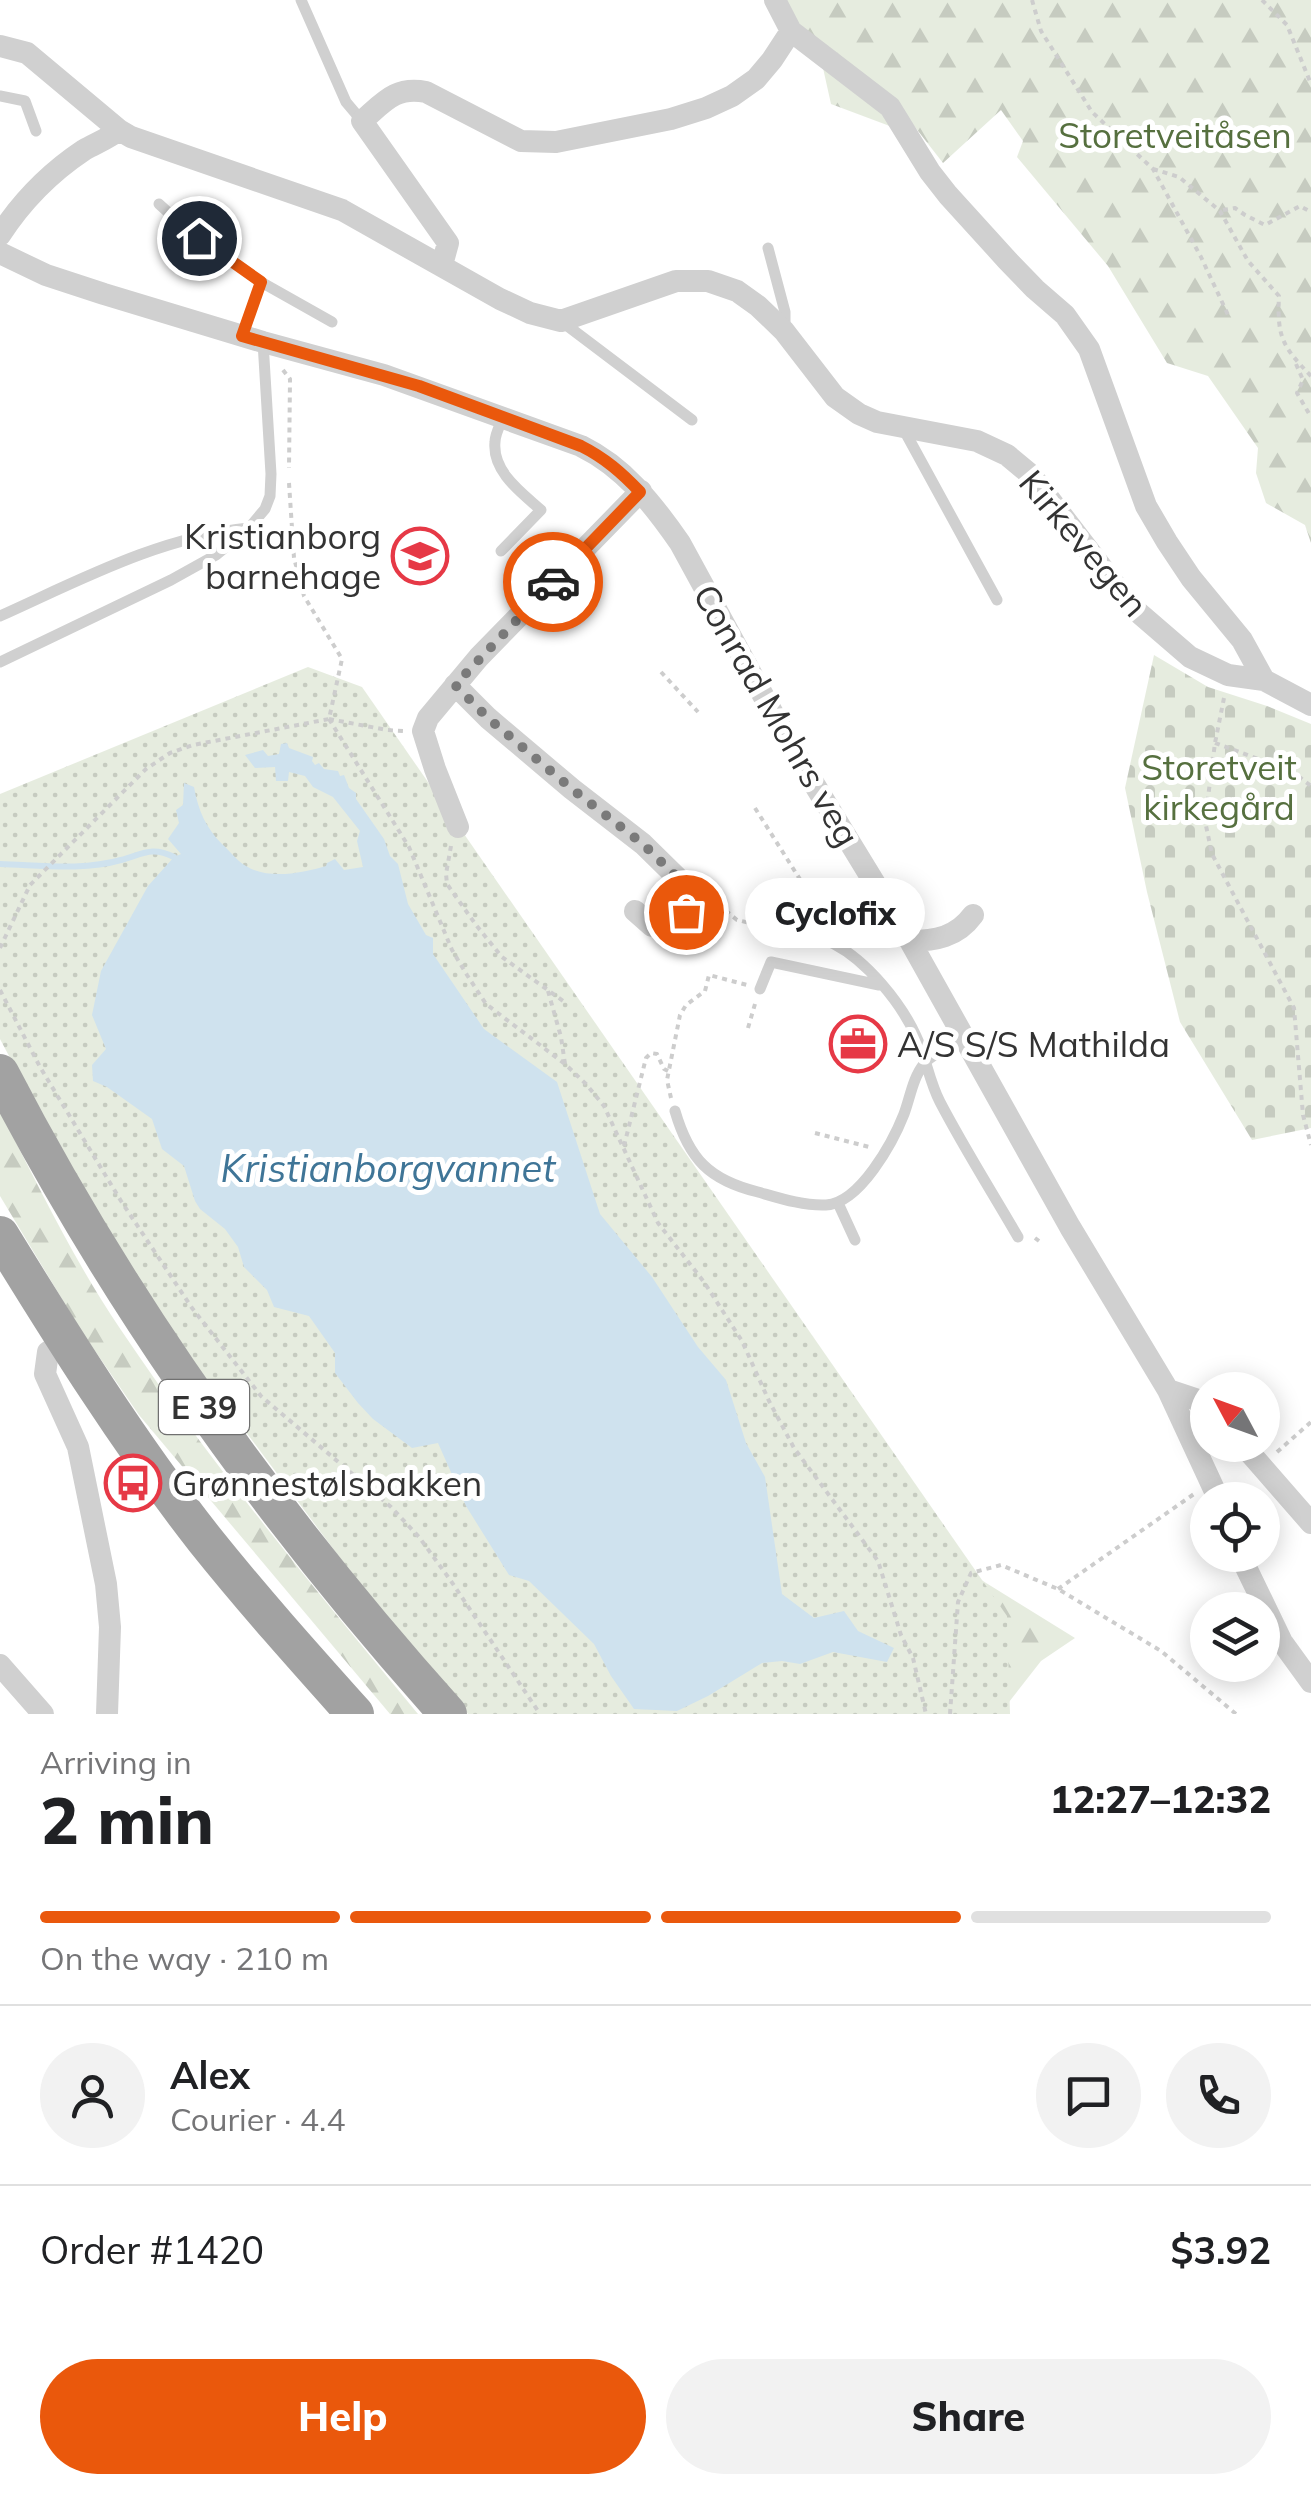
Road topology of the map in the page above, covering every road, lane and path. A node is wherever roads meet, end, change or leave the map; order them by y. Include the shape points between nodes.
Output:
1 (301, 0) edge
2 (775, 0) edge
3 (1032, 0) edge
4 (1262, 0) edge
5 (791, 31) junction
6 (0, 46) edge
7 (1311, 84) edge
8 (0, 96) edge
9 (362, 121) junction
10 (119, 130) junction
11 (36, 131) dead end
12 (1152, 169) junction
13 (159, 204) dead end
14 (1220, 211) junction
15 (1311, 212) edge
16 (0, 234) edge
17 (768, 248) dead end
18 (0, 253) edge
19 (442, 265) junction
20 (261, 282) junction
21 (1229, 317) dead end
22 (561, 321) junction
23 (332, 322) dead end
24 (784, 331) junction
25 (252, 339) junction
26 (1294, 359) junction
27 (1311, 376) edge
28 (1311, 417) edge
29 (502, 418) junction
30 (692, 420) dead end
31 (902, 426) junction
32 (640, 492) junction
33 (250, 528) junction
34 (500, 551) dead end
35 (998, 600) dead end
36 (0, 616) edge
37 (0, 662) edge
38 (661, 672) dead end
39 (1228, 675) junction
40 (1264, 680) junction
41 (455, 685) junction
42 (1311, 705) edge
43 (698, 712) dead end
44 (329, 720) junction
45 (423, 732) junction
46 (1215, 743) junction
47 (1311, 786) edge
48 (755, 808) dead end
49 (458, 828) joint
50 (635, 911) dead end
51 (972, 915) dead end
52 (732, 917) dead end
53 (789, 932) joint
54 (820, 939) junction
55 (910, 941) junction
56 (0, 948) edge
57 (737, 982) dead end
58 (884, 986) junction
59 (760, 989) dead end
60 (0, 990) edge
61 (548, 991) junction
62 (562, 1001) dead end
63 (964, 1040) junction
64 (925, 1062) junction
65 (564, 1064) junction
66 (668, 1071) junction
67 (0, 1073) edge
68 (675, 1111) joint
69 (815, 1133) dead end
70 (1311, 1145) edge
71 (624, 1147) junction
72 (884, 1152) junction
73 (838, 1203) junction
74 (0, 1235) edge
75 (1018, 1237) dead end
76 (855, 1240) dead end
77 (65, 1341) junction
78 (1168, 1390) junction
79 (1190, 1397) edge
80 (1258, 1462) edge
81 (1211, 1482) edge
82 (1190, 1507) edge
83 (1311, 1523) edge
84 (1248, 1572) edge
85 (1058, 1589) junction
86 (0, 1665) edge
87 (1311, 1682) edge
88 (42, 1714) edge
89 (107, 1714) edge
90 (355, 1714) edge
91 (448, 1714) edge
92 (540, 1714) edge
93 (926, 1714) edge
94 (950, 1714) edge
95 (1236, 1714) edge

1 - 9 lane via 346,102
2 - 5 street
3 - 12 path via 1041,32 1092,112
4 - 7 path via 1287,25
5 - 9 street via 756,79 671,120 556,142 520,141 413,90 391,96
5 - 40 street via 890,107 948,195 1078,330 1146,506
6 - 10 street via 27,53
8 - 11 lane via 25,101
9 - 19 street via 448,243
10 - 16 street via 43,182
10 - 19 street via 342,210
12 - 14 path via 1179,177
12 - 21 path
13 - 20 lane
14 - 15 path via 1235,208 1264,225 1300,206
14 - 26 path via 1279,296 1282,343
17 - 24 lane, Kirkevegen
18 - 25 street, Conrad Mohrs veg via 61,280
19 - 22 street via 500,300
20 - 23 lane
20 - 25 lane
22 - 24 street, Kirkevegen via 676,281 708,281 737,291
22 - 30 lane
24 - 31 street, Kirkevegen via 835,397 877,422
25 - 29 street, Conrad Mohrs veg via 384,375
25 - 33 lane via 268,413 270,496
25 - 44 path via 290,379 294,558 304,596 342,659
26 - 27 path
26 - 28 path via 1304,380 1296,393
29 - 32 street, Conrad Mohrs veg via 598,454
29 - 34 lane via 495,442 499,466 541,510
31 - 35 lane
31 - 39 street, Kirkevegen via 976,441 1007,455 1031,475 1132,607 1190,657
32 - 41 street
32 - 55 street, Conrad Mohrs veg via 680,543 788,743
33 - 36 lane via 135,555
33 - 37 lane via 170,580
38 - 43 path
39 - 40 street, Kirkevegen
39 - 46 path
40 - 42 street, Kirkevegen
41 - 45 street
41 - 50 street via 643,844 697,902 652,926
44 - 45 path
44 - 56 path via 194,745 146,769 30,886
44 - 65 path via 408,848 452,950 486,1004
45 - 49 street
46 - 47 path via 1293,772
46 - 70 path via 1205,821 1212,854 1294,1008
48 - 54 path via 813,900
49 - 61 path via 447,884 502,957
51 - 55 street via 949,936
52 - 53 path
53 - 54 lane
54 - 58 lane via 838,946
55 - 63 street, Conrad Mohrs veg
57 - 66 path via 709,975 680,1015
58 - 59 lane via 771,962
58 - 64 lane
60 - 92 path via 120,1201 202,1322 261,1396 418,1537
61 - 62 path
61 - 65 path
63 - 64 lane
63 - 78 street, Conrad Mohrs veg
64 - 72 lane
64 - 75 lane via 941,1104
65 - 71 path via 604,1106
66 - 68 path
66 - 71 path via 657,1054 646,1058
67 - 91 highway, E 39 via 73,1206 209,1415 346,1597
68 - 73 lane via 701,1164 720,1180 808,1204
69 - 72 path
71 - 93 path via 658,1223 742,1341 794,1448 878,1561
72 - 73 lane
73 - 76 lane
74 - 77 highway, E 39
77 - 89 street via 48,1352 45,1374 78,1446 92,1505 110,1627
77 - 90 highway, E 39 via 205,1539
78 - 79 street
78 - 81 street, Conrad Mohrs veg
80 - 83 street
82 - 85 path
84 - 87 street via 1282,1642
85 - 94 path via 1000,1565 971,1573 958,1602
85 - 95 path via 1161,1652
86 - 88 street

